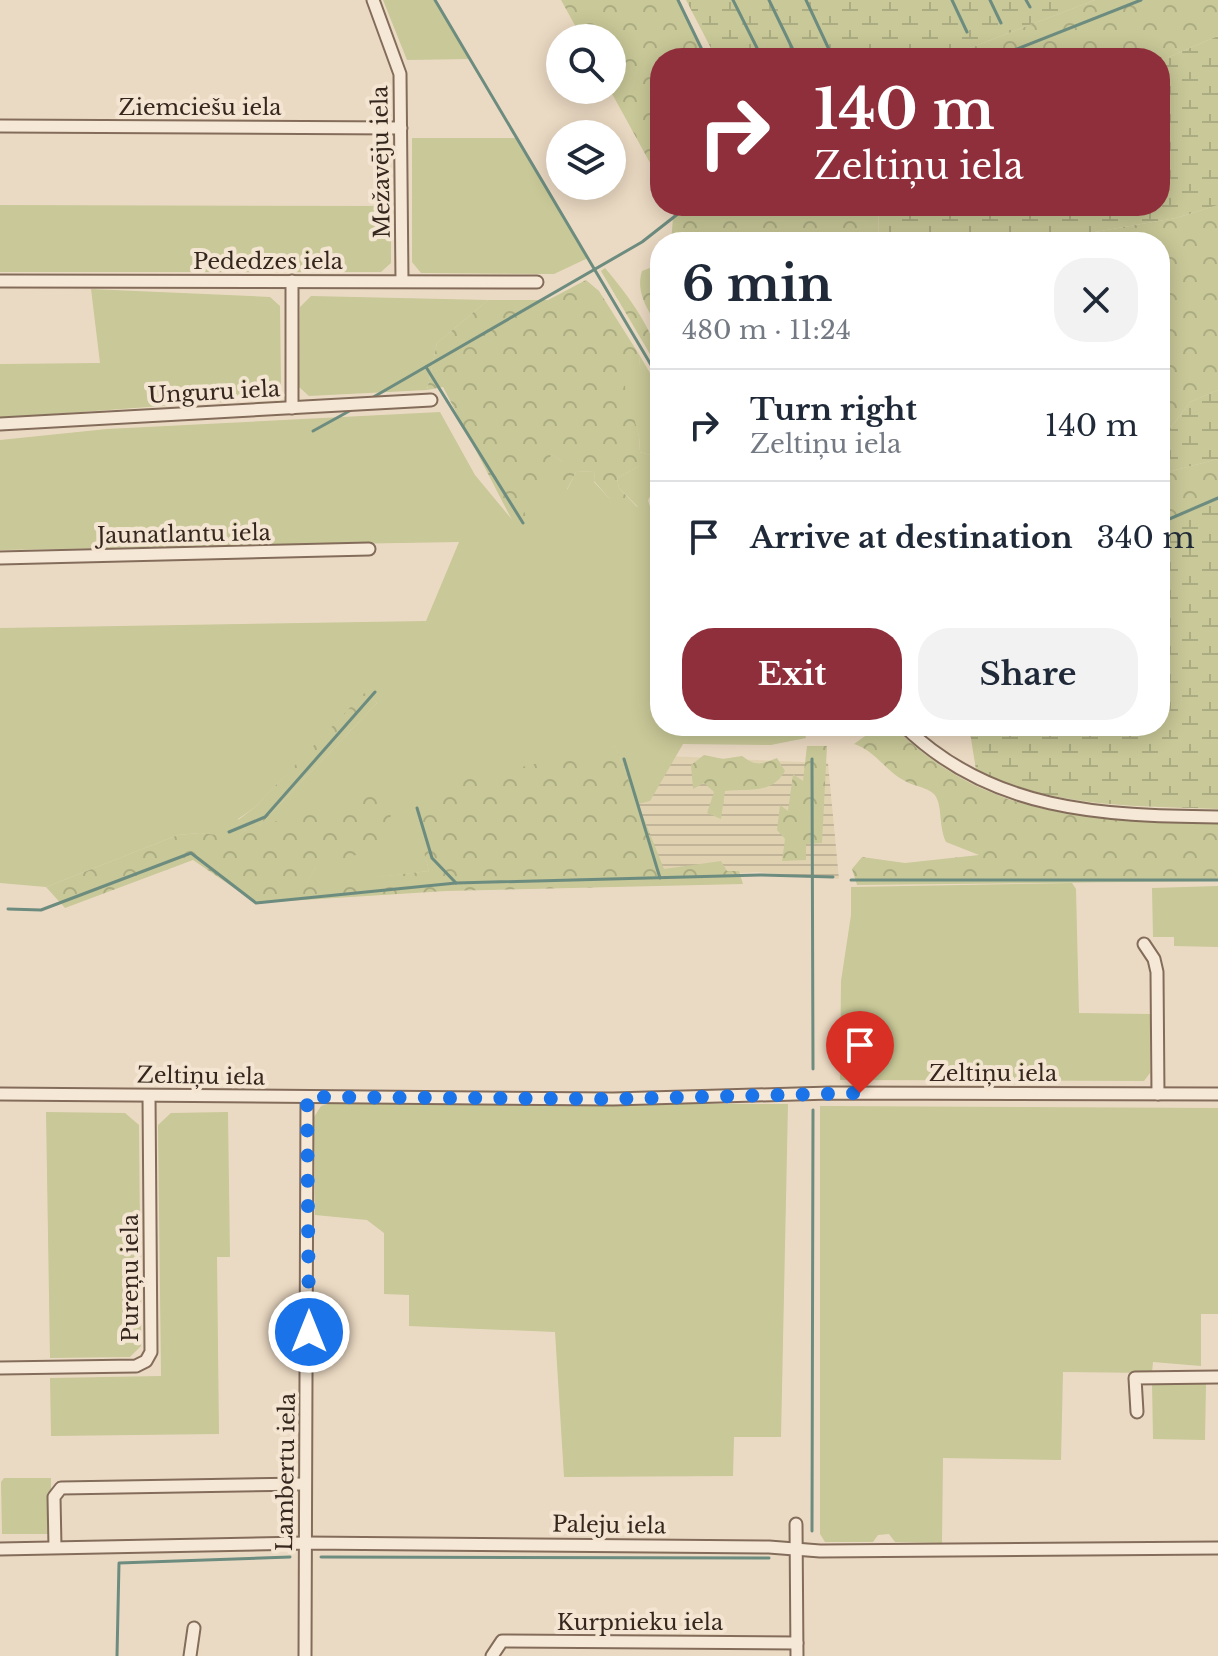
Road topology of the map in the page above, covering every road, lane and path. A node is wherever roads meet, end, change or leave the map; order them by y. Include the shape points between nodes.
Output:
1 (373, 0) edge
2 (0, 126) edge
3 (401, 128) junction
4 (0, 281) edge
5 (292, 281) junction
6 (402, 281) junction
7 (537, 282) dead end
8 (431, 400) dead end
9 (292, 408) junction
10 (0, 424) edge
11 (369, 549) dead end
12 (0, 558) edge
13 (914, 736) edge
14 (1218, 817) edge
15 (1144, 944) dead end
16 (0, 1094) edge
17 (1158, 1094) junction
18 (1218, 1094) edge
19 (149, 1096) junction
20 (307, 1097) junction
21 (0, 1368) edge
22 (1218, 1377) edge
23 (1137, 1412) dead end
24 (305, 1484) junction
25 (796, 1524) dead end
26 (305, 1543) junction
27 (55, 1547) junction
28 (1218, 1548) edge
29 (0, 1549) edge
30 (796, 1549) junction
31 (194, 1628) dead end
32 (797, 1650) edge
33 (190, 1656) edge
34 (305, 1656) edge
35 (492, 1656) edge

1 - 3 street, Mežavēju iela via 400,74
2 - 3 street, Ziemciešu iela
3 - 6 street, Mežavēju iela
4 - 5 street, Pededzes iela
5 - 6 street, Pededzes iela
5 - 9 street
6 - 7 street, Pededzes iela
8 - 9 street, Unguru iela
9 - 10 street, Unguru iela
11 - 12 street, Jaunatlantu iela
13 - 14 street via 929,751 1010,794 1098,813
15 - 17 street via 1157,972
16 - 19 street, Zeltiņu iela
17 - 18 street, Zeltiņu iela
17 - 20 street, Zeltiņu iela
19 - 20 street, Zeltiņu iela
19 - 21 street, Pureņu iela via 151,1352 136,1366
20 - 24 street, Lambertu iela
22 - 23 street via 1135,1378
24 - 26 street, Lambertu iela
24 - 27 street via 61,1488 54,1497
25 - 30 street
26 - 27 street, Paleju iela
26 - 30 street, Paleju iela
26 - 34 street, Lambertu iela
27 - 29 street, Paleju iela
28 - 30 street, Paleju iela
30 - 32 street
31 - 33 street
32 - 35 street, Kurpnieku iela via 502,1641

